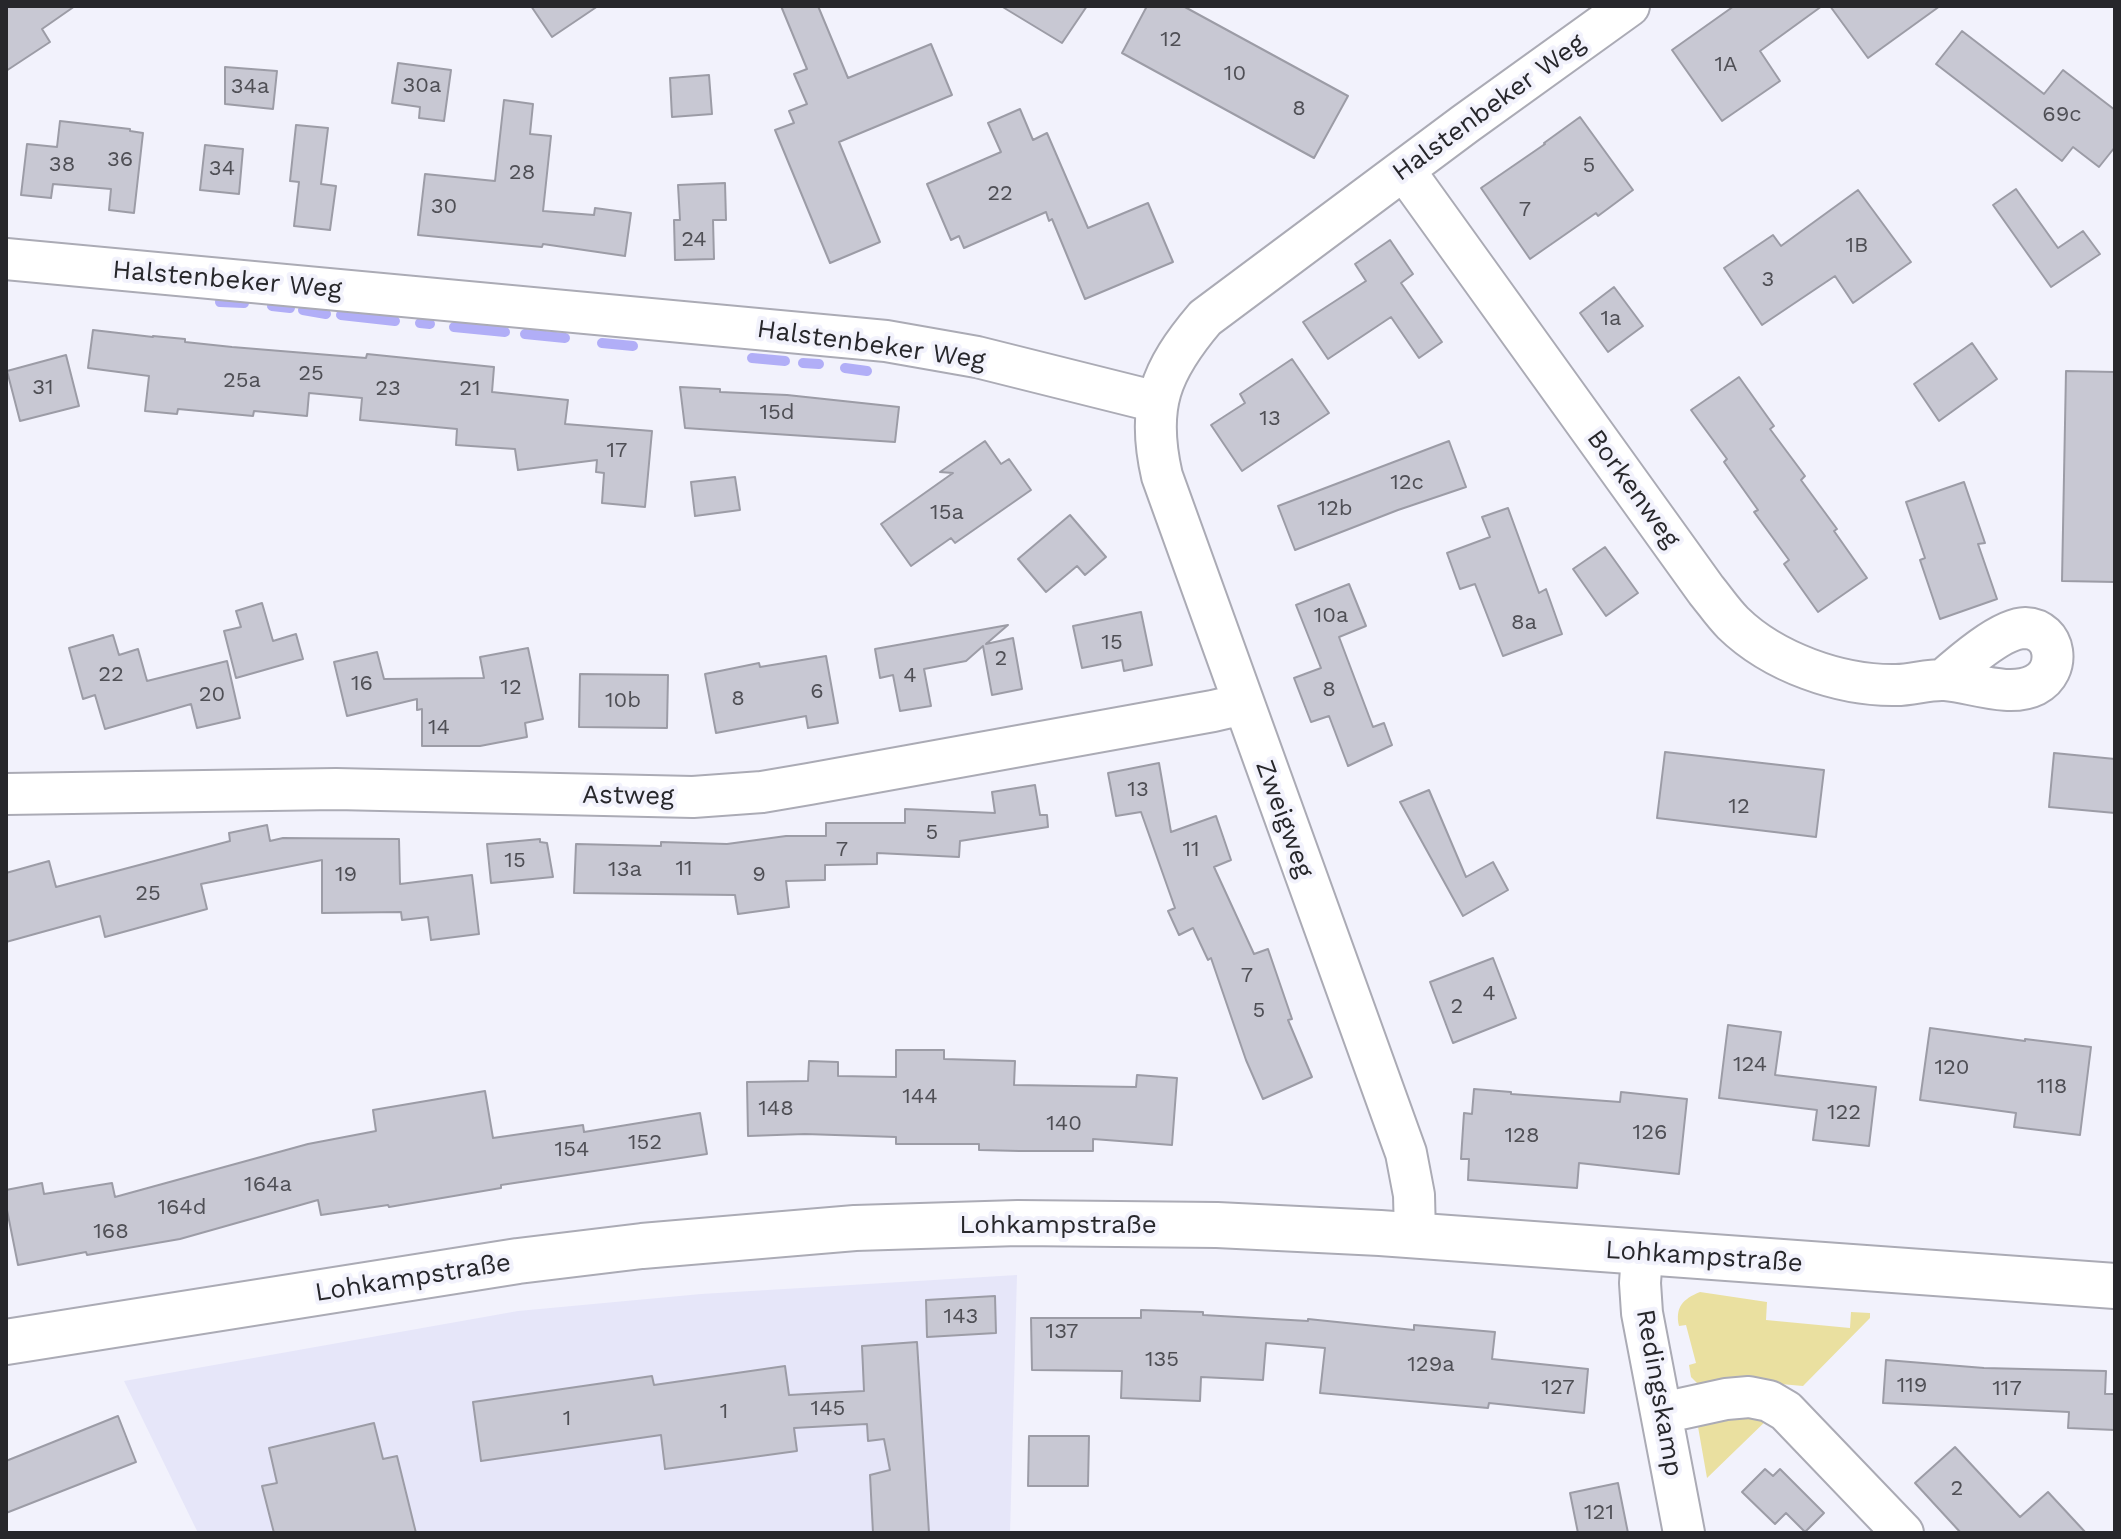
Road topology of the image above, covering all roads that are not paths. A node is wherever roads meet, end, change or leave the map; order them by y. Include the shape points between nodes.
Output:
1 (1629, 6) edge
2 (1404, 170) junction
3 (6, 259) edge
4 (1157, 402) junction
5 (1943, 680) dead end
6 (1243, 704) junction
7 (6, 794) edge
8 (1415, 1235) junction
9 (1642, 1253) junction
10 (2115, 1286) edge
11 (6, 1342) edge
12 (1662, 1413) junction
13 (1684, 1533) edge
14 (1903, 1533) edge

1 - 2 street, Halstenbeker Weg
2 - 4 street, Halstenbeker Weg via 1205,318 1166,373
2 - 5 street, Borkenweg via 1734,624 1771,651 1843,680 1895,685
3 - 4 street, Halstenbeker Weg via 886,341 977,357
4 - 6 street, Zweigweg via 1162,476
6 - 7 street, Astweg via 762,792 693,797 336,789
6 - 8 street, Zweigweg via 1406,1153
8 - 9 street, Lohkampstraße
8 - 11 street, Lohkampstraße via 1018,1223 816,1231 518,1261
9 - 10 street, Lohkampstraße
9 - 12 street, Redingskamp via 1642,1313
12 - 13 street, Redingskamp
12 - 14 street via 1726,1399 1769,1401 1786,1411

